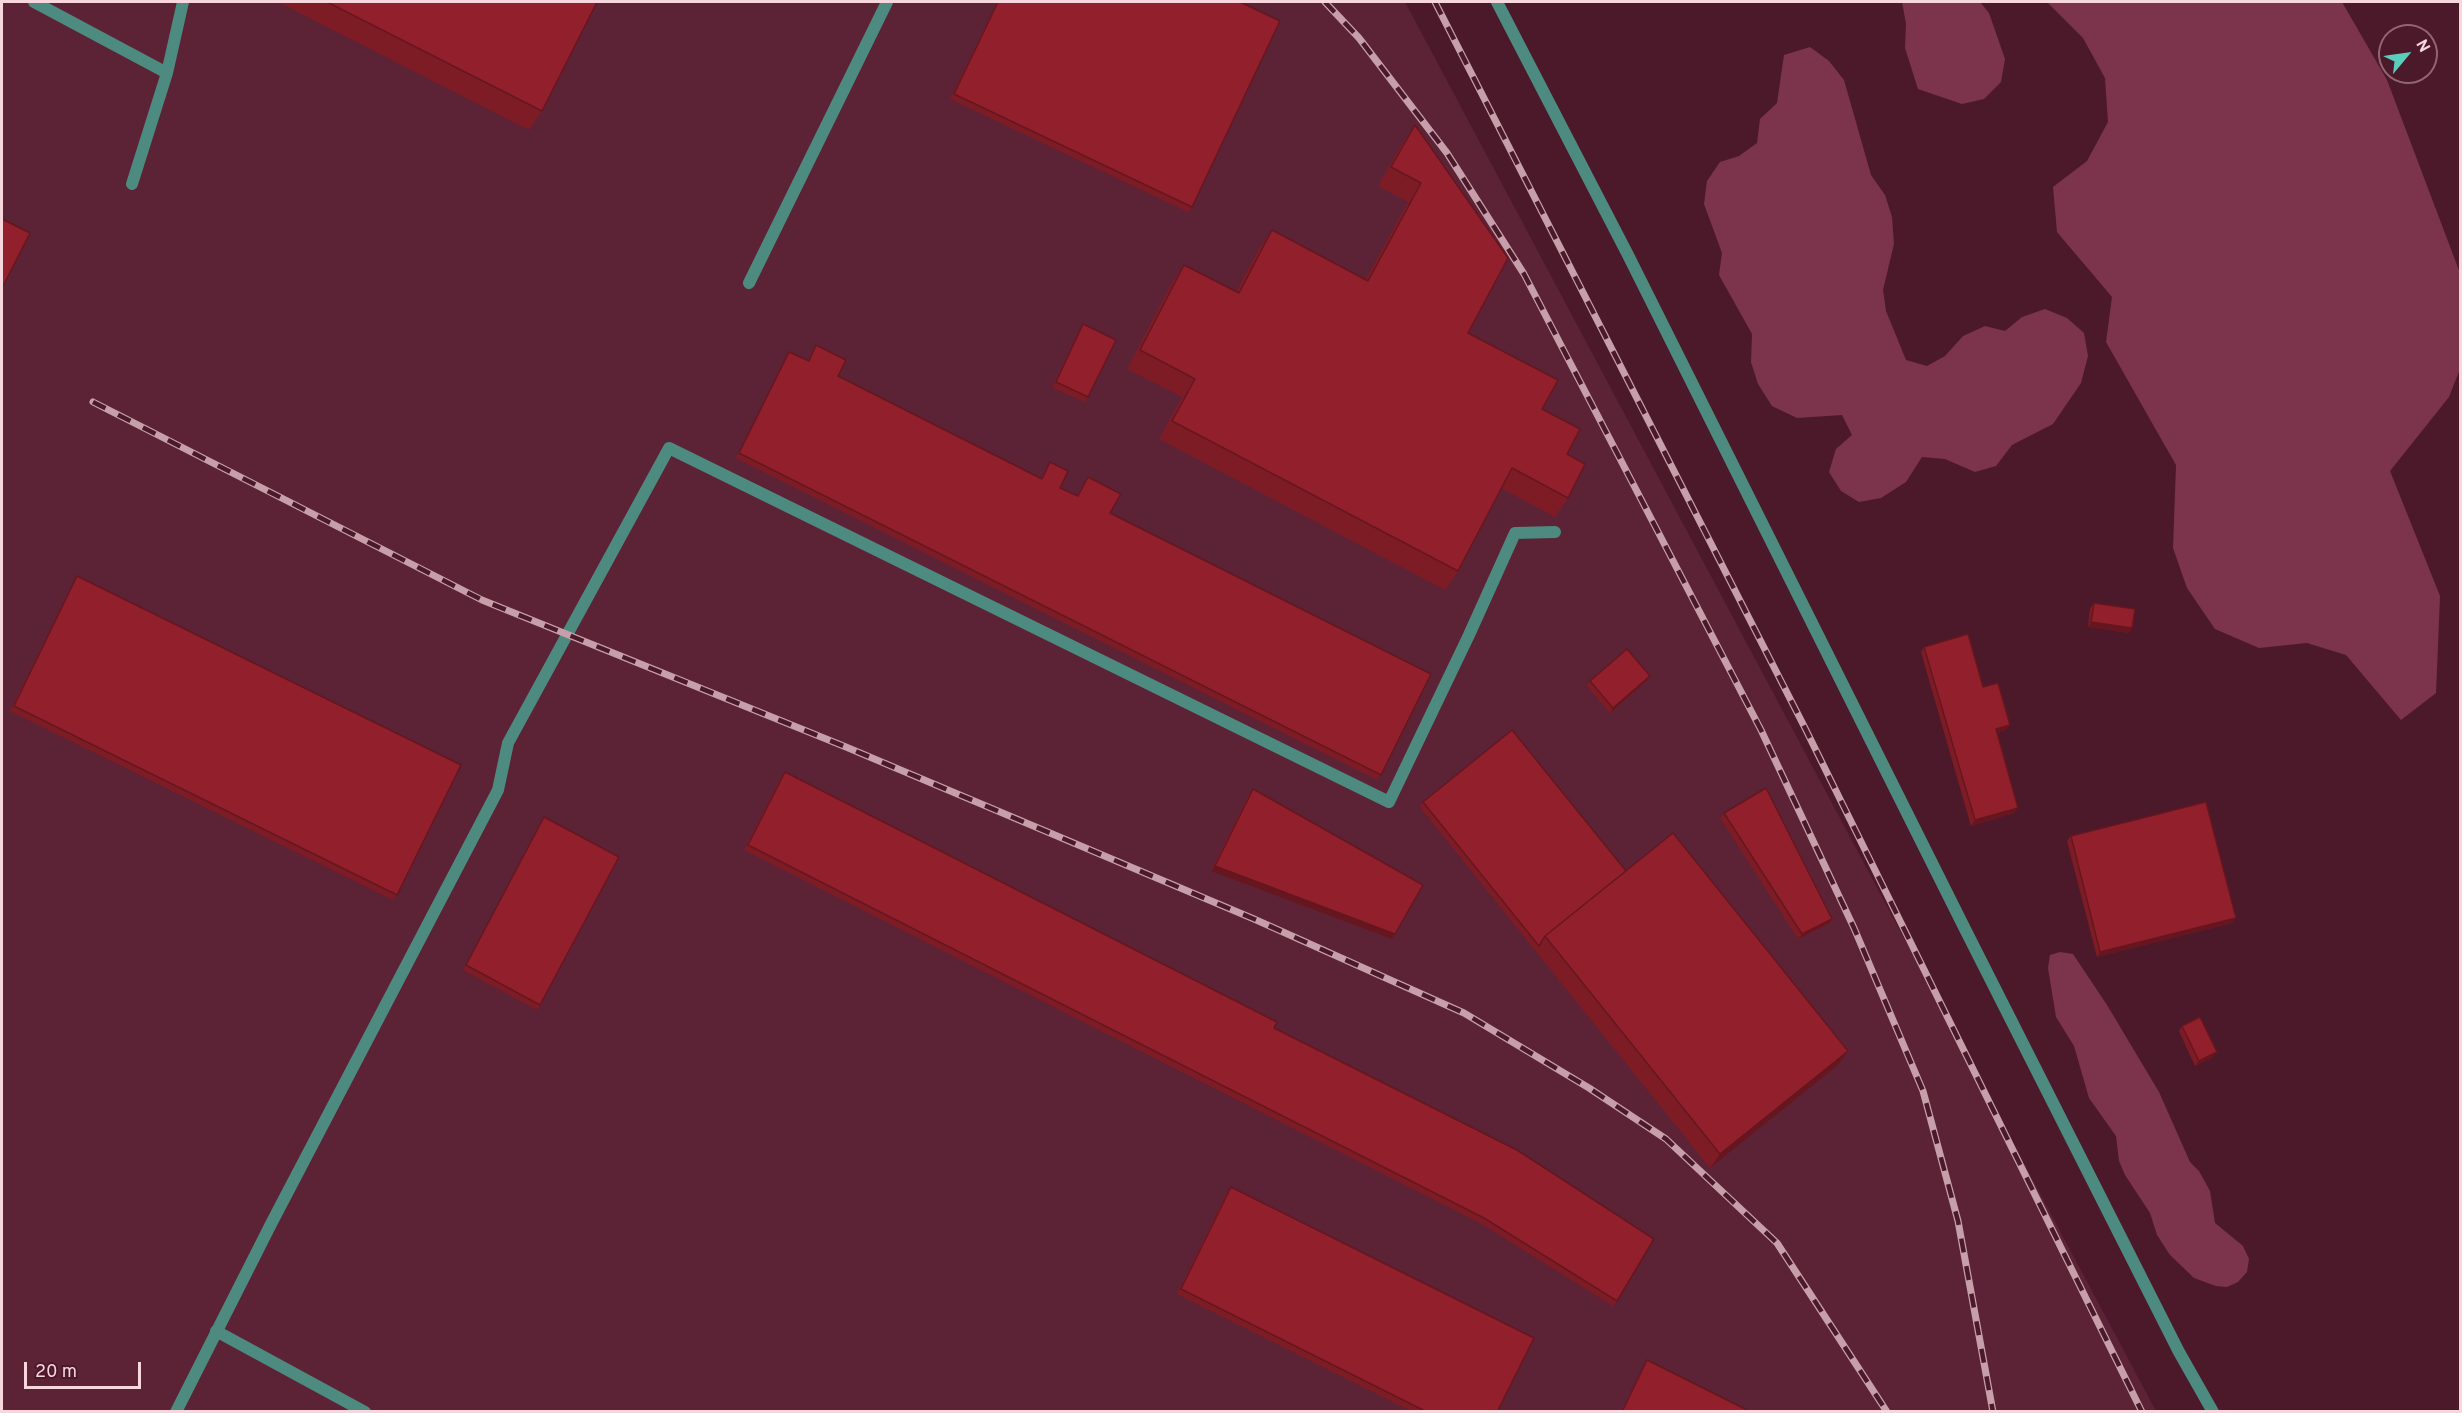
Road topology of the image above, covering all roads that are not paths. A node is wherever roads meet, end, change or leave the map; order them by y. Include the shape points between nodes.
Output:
1 (34, 2) edge
2 (183, 2) edge
3 (887, 2) edge
4 (1497, 2) edge
5 (167, 73) junction
6 (132, 184) dead end
7 (750, 283) dead end
8 (1555, 532) dead end
9 (216, 1331) junction
10 (176, 1412) edge
11 (365, 1412) edge
12 (2213, 1412) edge

1 - 5 lane
2 - 5 lane
3 - 7 lane
4 - 12 lane via 1629,255 2157,1310
5 - 6 lane
8 - 9 lane via 1515,533 1389,802 669,448 508,743 498,790
9 - 10 lane
9 - 11 lane

